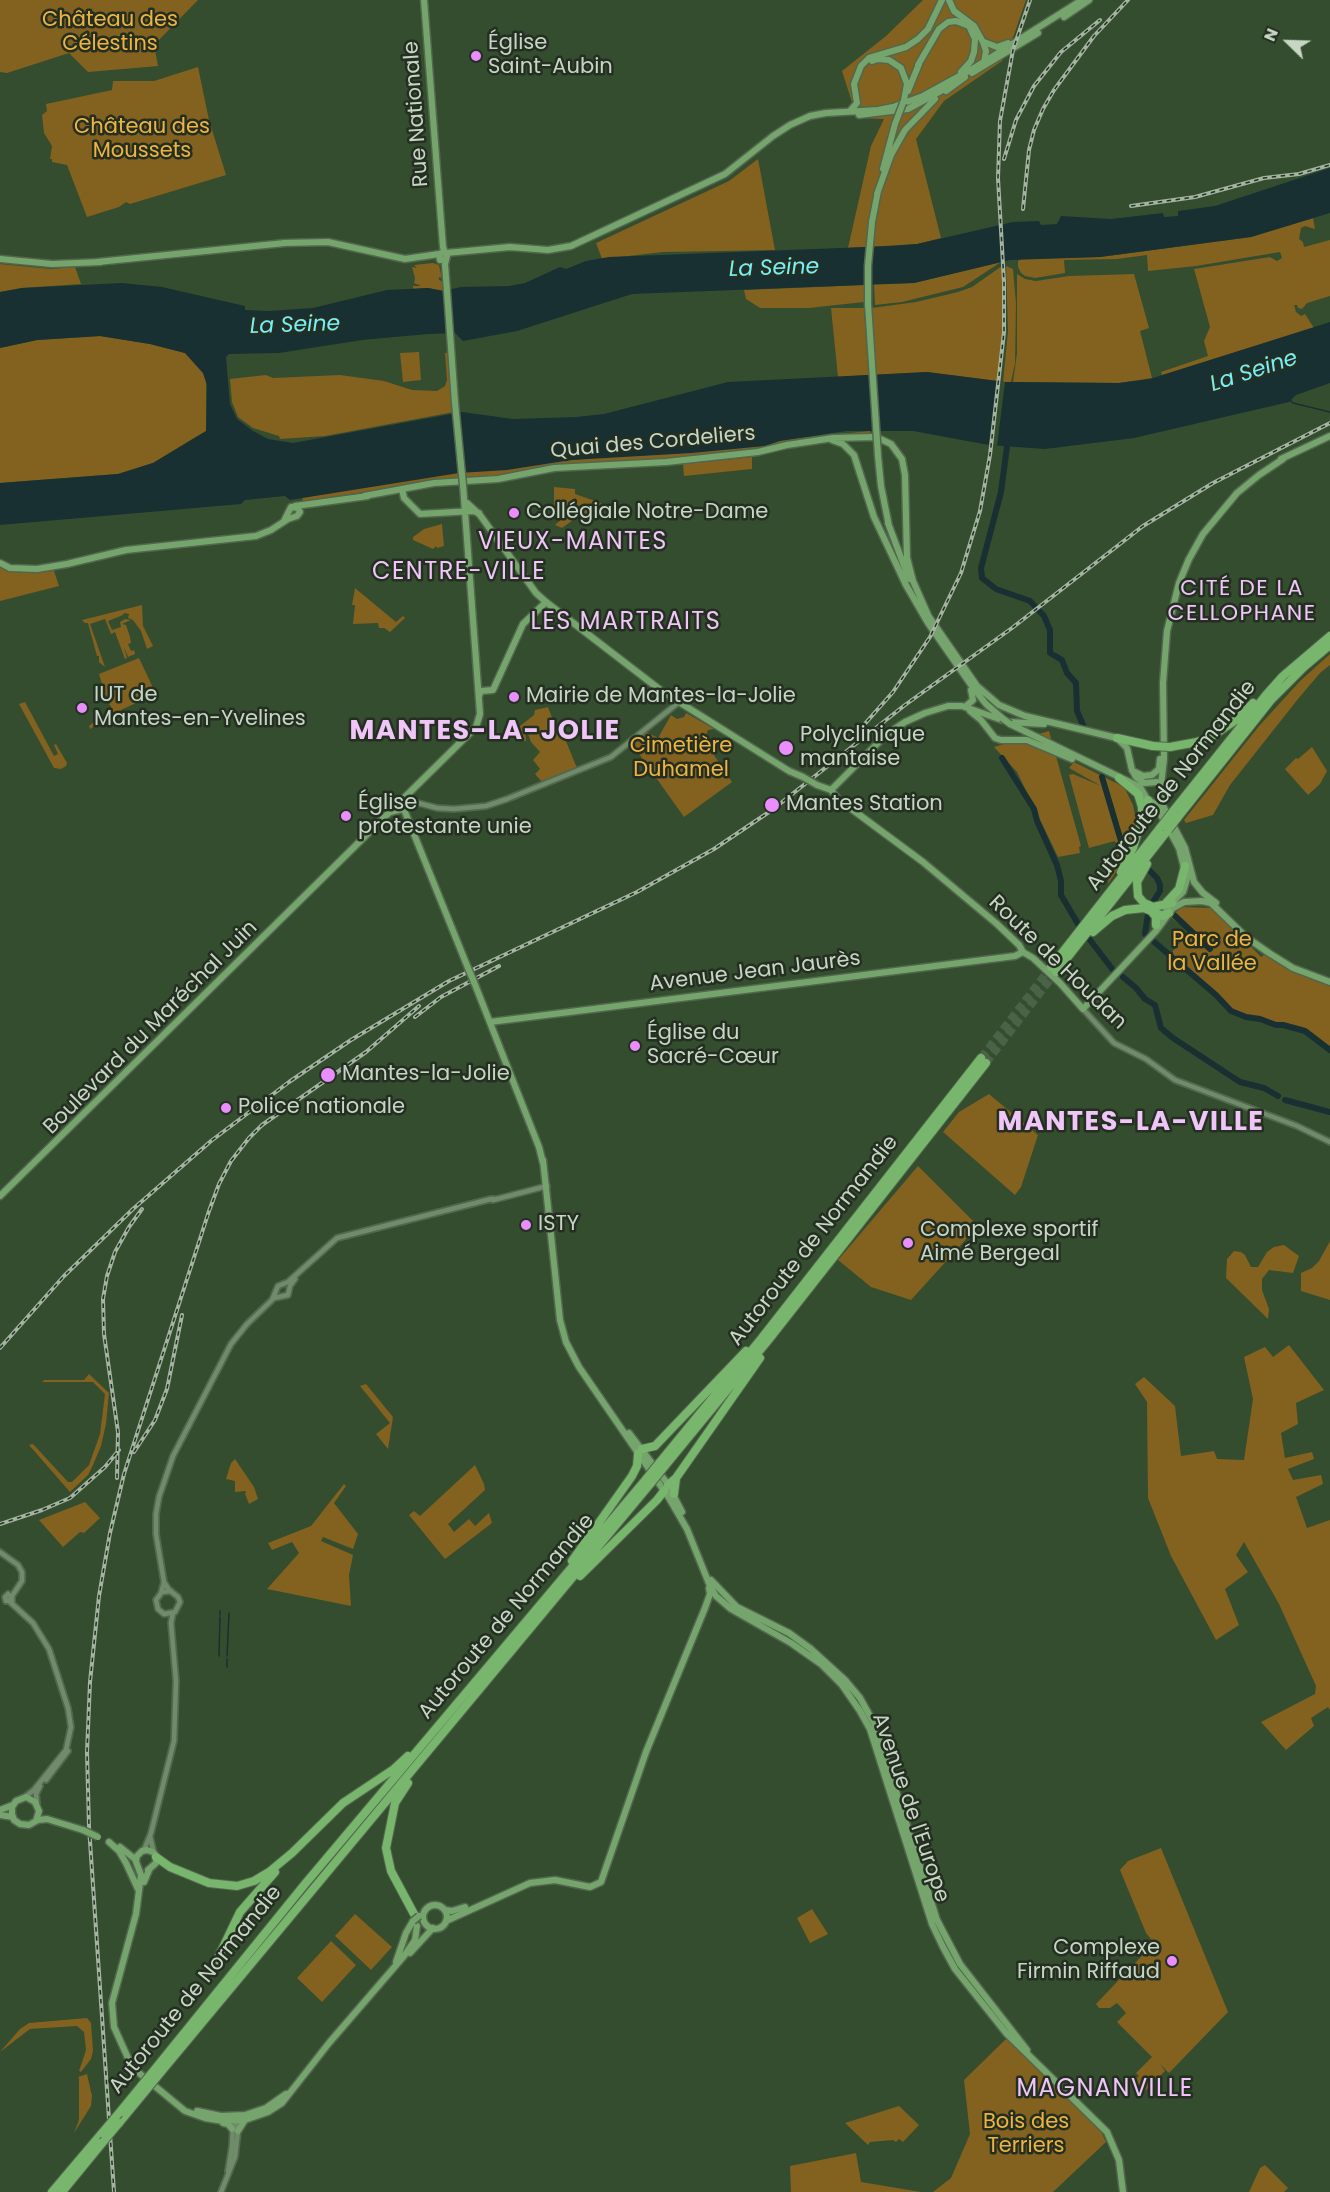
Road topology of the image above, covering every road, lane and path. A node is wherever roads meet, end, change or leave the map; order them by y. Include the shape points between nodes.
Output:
1 (424, 0) edge
2 (942, 0) edge
3 (949, 0) edge
4 (1082, 0) edge
5 (1089, 0) edge
6 (1023, 38) junction
7 (983, 42) junction
8 (985, 60) junction
9 (918, 65) junction
10 (975, 71) junction
11 (965, 77) junction
12 (941, 87) junction
13 (902, 103) junction
14 (859, 110) junction
15 (786, 129) junction
16 (877, 194) junction
17 (443, 256) junction
18 (2, 259) edge
19 (1330, 434) edge
20 (822, 440) junction
21 (1283, 459) junction
22 (463, 488) junction
23 (399, 492) junction
24 (467, 502) junction
25 (297, 508) junction
26 (452, 513) junction
27 (467, 513) junction
28 (479, 513) junction
29 (291, 515) junction
30 (888, 523) junction
31 (0, 561) edge
32 (910, 589) junction
33 (546, 602) junction
34 (928, 615) junction
35 (1330, 636) edge
36 (1330, 645) edge
37 (963, 675) junction
38 (1283, 676) junction
39 (480, 692) junction
40 (679, 702) junction
41 (965, 707) junction
42 (937, 709) junction
43 (1012, 724) junction
44 (1059, 726) junction
45 (989, 733) junction
46 (1117, 738) junction
47 (1157, 748) junction
48 (1130, 761) junction
49 (1092, 765) junction
50 (1119, 778) junction
51 (1155, 783) junction
52 (832, 789) junction
53 (1148, 798) junction
54 (1162, 798) junction
55 (404, 804) junction
56 (1176, 813) junction
57 (1140, 827) junction
58 (1165, 833) junction
59 (1185, 866) junction
60 (324, 878) junction
61 (1195, 884) junction
62 (1184, 889) junction
63 (1110, 892) junction
64 (1202, 892) junction
65 (1198, 901) junction
66 (1188, 902) junction
67 (1172, 903) junction
68 (1159, 907) junction
69 (1148, 909) junction
70 (1166, 915) junction
71 (1156, 925) junction
72 (1084, 937) junction
73 (1150, 937) junction
74 (1023, 952) junction
75 (1330, 980) edge
76 (1083, 1009) junction
77 (490, 1022) junction
78 (983, 1060) tunnel mouth
79 (1330, 1142) edge
80 (546, 1186) junction
81 (0, 1196) edge
82 (0, 1201) edge
83 (826, 1261) junction
84 (287, 1286) junction
85 (277, 1291) junction
86 (280, 1296) junction
87 (272, 1300) junction
88 (770, 1338) junction
89 (761, 1339) junction
90 (576, 1360) junction
91 (592, 1388) junction
92 (601, 1395) junction
93 (643, 1455) junction
94 (662, 1464) junction
95 (665, 1485) junction
96 (0, 1552) edge
97 (164, 1582) junction
98 (714, 1591) junction
99 (171, 1592) junction
100 (161, 1593) junction
101 (558, 1594) junction
102 (548, 1596) junction
103 (722, 1602) junction
104 (707, 1605) junction
105 (173, 1613) junction
106 (164, 1614) junction
107 (171, 1623) junction
108 (65, 1698) junction
109 (646, 1752) junction
110 (421, 1753) junction
111 (24, 1797) junction
112 (13, 1804) junction
113 (897, 1804) junction
114 (38, 1806) junction
115 (0, 1810) edge
116 (0, 1815) edge
117 (13, 1817) junction
118 (36, 1821) junction
119 (71, 1826) junction
120 (150, 1833) junction
121 (388, 1837) junction
122 (109, 1842) junction
123 (120, 1847) junction
124 (142, 1851) junction
125 (292, 1853) junction
126 (155, 1856) junction
127 (138, 1864) junction
128 (149, 1870) junction
129 (398, 1875) dead end
130 (139, 1898) junction
131 (445, 1910) junction
132 (417, 1918) junction
133 (446, 1921) junction
134 (433, 1928) junction
135 (217, 1960) dead end
136 (392, 1970) junction
137 (364, 2004) junction
138 (118, 2035) junction
139 (145, 2087) junction
140 (293, 2089) junction
141 (172, 2100) junction
142 (235, 2118) junction
143 (245, 2120) junction
144 (220, 2121) junction
145 (235, 2130) junction
146 (52, 2192) edge
147 (62, 2192) edge
148 (221, 2192) edge
149 (1122, 2192) edge

1 - 17 main road, Rue Nationale
2 - 9 main road
2 - 14 main road via 928,29 918,39 906,47 870,58 861,66 854,84
3 - 7 main road via 954,11 974,26
4 - 6 main road
5 - 10 main road
6 - 7 main road via 997,47
6 - 8 main road
7 - 8 main road
8 - 10 main road
8 - 12 main road
9 - 12 main road via 942,26 956,21 969,26 975,43 971,61
9 - 13 main road
10 - 11 main road
11 - 14 main road via 908,109
11 - 16 main road via 910,124 891,155
12 - 13 main road
13 - 14 main road
13 - 14 main road via 906,79 901,68 893,61 879,59 866,64 859,76
13 - 16 main road, bridge
14 - 15 main road
14 - 15 main road via 810,117
15 - 17 main road via 718,178 558,249 510,247
16 - 30 main road, bridge via 868,267 868,304 878,456
17 - 18 main road via 408,259 328,242 97,262 58,264
17 - 22 main road, Rue Nationale, bridge
19 - 21 main road
20 - 23 main road, Quai des Cordeliers via 658,463 555,468
20 - 32 main road via 843,444 854,455 870,508
20 - 34 main road, Quai des Cordeliers via 871,437 895,447 902,459 909,568
21 - 47 main road via 1266,467 1215,512 1181,569 1165,620
21 - 51 main road via 1251,482 1216,516 1193,551 1179,583 1168,619
22 - 24 main road
22 - 26 main road via 459,506
22 - 27 main road
23 - 25 main road, Quai des Cordeliers via 307,503
23 - 26 main road via 420,514
23 - 27 main road via 423,519
24 - 27 main road
24 - 28 main road, Route de Houdan
25 - 29 main road via 290,508
25 - 29 main road via 298,516
26 - 27 main road
27 - 28 main road
27 - 39 main road
28 - 33 main road, Route de Houdan
29 - 31 main road via 256,536 126,550 56,566 21,568
30 - 32 main road
30 - 34 main road via 907,575
32 - 37 main road
33 - 39 main road via 523,624 493,690
33 - 40 main road, Route de Houdan
34 - 44 main road via 987,696 1011,711
35 - 38 highway, Autoroute de Normandie
36 - 56 highway, Autoroute de Normandie via 1271,700
37 - 41 main road via 973,698
37 - 43 main road, bridge via 986,704
38 - 47 highway, bridge via 1222,731 1197,742
38 - 56 highway, Autoroute de Normandie via 1247,716
39 - 55 main road, Boulevard du Maréchal Juin via 476,727 410,792
40 - 52 main road, Route de Houdan, bridge via 788,770
40 - 55 street via 611,757 507,799 460,809
41 - 42 main road
41 - 43 main road
42 - 45 main road via 967,710 978,717
42 - 52 main road via 916,716 881,739
43 - 44 main road
43 - 45 main road via 994,722
43 - 49 main road
44 - 46 main road
45 - 49 main road via 1001,740 1031,742
46 - 47 highway
46 - 48 main road via 1126,746
47 - 48 main road via 1159,769 1150,776 1137,774
47 - 51 main road via 1161,771
48 - 51 main road via 1135,776
49 - 50 main road
50 - 53 main road via 1140,787
50 - 57 highway via 1140,800
51 - 53 main road
51 - 54 main road via 1164,791
52 - 74 main road, Route de Houdan via 836,797 923,861 997,924
53 - 54 main road
53 - 57 highway
53 - 59 main road via 1178,844
54 - 61 main road
55 - 60 main road, Boulevard du Maréchal Juin via 389,812
55 - 77 main road, bridge
56 - 58 highway, Autoroute de Normandie, bridge
57 - 63 highway
58 - 63 highway, Autoroute de Normandie
58 - 68 highway via 1136,885 1142,901
58 - 72 highway, Autoroute de Normandie
59 - 62 main road
59 - 68 highway via 1177,893
60 - 81 main road, Boulevard du Maréchal Juin
60 - 82 main road, Boulevard du Maréchal Juin
61 - 62 main road
61 - 64 main road
62 - 66 main road
62 - 67 main road
63 - 72 highway, Autoroute de Normandie via 1054,970
64 - 65 main road
64 - 75 main road via 1270,950
65 - 66 main road
65 - 75 main road via 1212,904 1246,937 1293,968
66 - 70 main road via 1177,905
67 - 68 highway
67 - 70 main road
69 - 70 highway
69 - 71 highway via 1156,917
69 - 72 highway via 1120,912
70 - 71 main road
70 - 73 main road
71 - 73 main road
73 - 76 main road
74 - 76 main road, Route de Houdan via 1060,983
74 - 77 main road, Avenue Jean Jaurès
76 - 79 street, Route de Houdan via 1114,1043 1175,1080
77 - 80 main road via 530,1118 543,1160
78 - 83 highway, Autoroute de Normandie
80 - 84 street via 337,1240
80 - 90 main road via 560,1320
83 - 88 highway, Autoroute de Normandie
83 - 89 highway, Autoroute de Normandie
84 - 85 street via 279,1285
84 - 86 street via 290,1292
85 - 86 street
85 - 87 street
86 - 87 street
87 - 97 street via 231,1344 176,1449 156,1514
88 - 94 highway, Autoroute de Normandie
88 - 95 highway via 770,1345
89 - 93 highway
89 - 94 highway, Autoroute de Normandie
90 - 91 main road
90 - 92 main road
91 - 92 main road
91 - 93 main road
92 - 93 main road
93 - 95 main road, Avenue de l'Europe
93 - 102 highway
94 - 95 highway, Autoroute de Normandie, bridge
95 - 98 main road, Avenue de l'Europe
95 - 101 highway, Autoroute de Normandie
95 - 101 highway via 657,1500 567,1590
95 - 102 highway, Autoroute de Normandie
96 - 108 street via 14,1562 20,1577 11,1599 49,1649
97 - 99 street
97 - 100 street
98 - 103 main road, Avenue de l'Europe
98 - 104 main road
98 - 113 main road, Avenue de l'Europe via 811,1649 850,1685 875,1725
99 - 100 street
99 - 105 street via 180,1602
100 - 106 street via 156,1606
101 - 110 highway, Autoroute de Normandie
102 - 110 highway, Autoroute de Normandie
103 - 104 main road via 716,1600
103 - 113 main road, Avenue de l'Europe via 808,1653 842,1685 870,1729
104 - 109 main road
105 - 106 street
105 - 107 street
106 - 107 street
107 - 120 street via 175,1668 173,1751
108 - 111 street via 71,1727 69,1743 54,1766
108 - 114 street via 74,1723 72,1741 64,1759 38,1790
109 - 131 main road via 595,1882 533,1880 462,1908
109 - 133 main road via 598,1885 555,1880 530,1883
110 - 121 highway via 423,1762 398,1797
110 - 125 highway via 411,1753 337,1808
110 - 139 highway, Autoroute de Normandie, bridge via 305,1884
111 - 112 main road
111 - 114 main road
112 - 115 main road
112 - 117 main road
113 - 149 main road, Avenue de l'Europe via 949,1946 1036,2061 1110,2137 1118,2154
114 - 118 main road
114 - 119 main road via 43,1813
116 - 117 main road
117 - 118 main road via 22,1825
118 - 119 main road via 47,1819
119 - 122 main road, bridge
120 - 124 street
120 - 126 street
121 - 129 highway via 391,1863
121 - 132 highway via 389,1864
122 - 123 main road
122 - 130 main road via 126,1863 138,1886
123 - 124 main road
123 - 127 main road
124 - 126 main road
124 - 127 main road
125 - 126 highway via 260,1878 230,1886 203,1881
125 - 135 highway via 243,1908
126 - 128 main road via 155,1865
127 - 128 main road
127 - 130 main road
128 - 138 main road via 115,2002
130 - 138 main road via 112,2002
131 - 132 main road via 434,1905
131 - 133 main road
132 - 134 main road
132 - 136 main road via 409,1926
132 - 136 main road via 415,1940
133 - 134 main road
134 - 137 main road
136 - 137 main road
137 - 140 main road
138 - 141 main road via 132,2064
139 - 146 highway, Autoroute de Normandie, bridge
139 - 147 highway, Autoroute de Normandie, bridge
140 - 142 main road via 267,2108
140 - 143 main road via 276,2107
141 - 142 main road via 201,2113
141 - 144 main road via 192,2114
142 - 143 main road
142 - 144 main road
142 - 145 street
143 - 145 main road
144 - 145 main road
145 - 148 street via 234,2162

